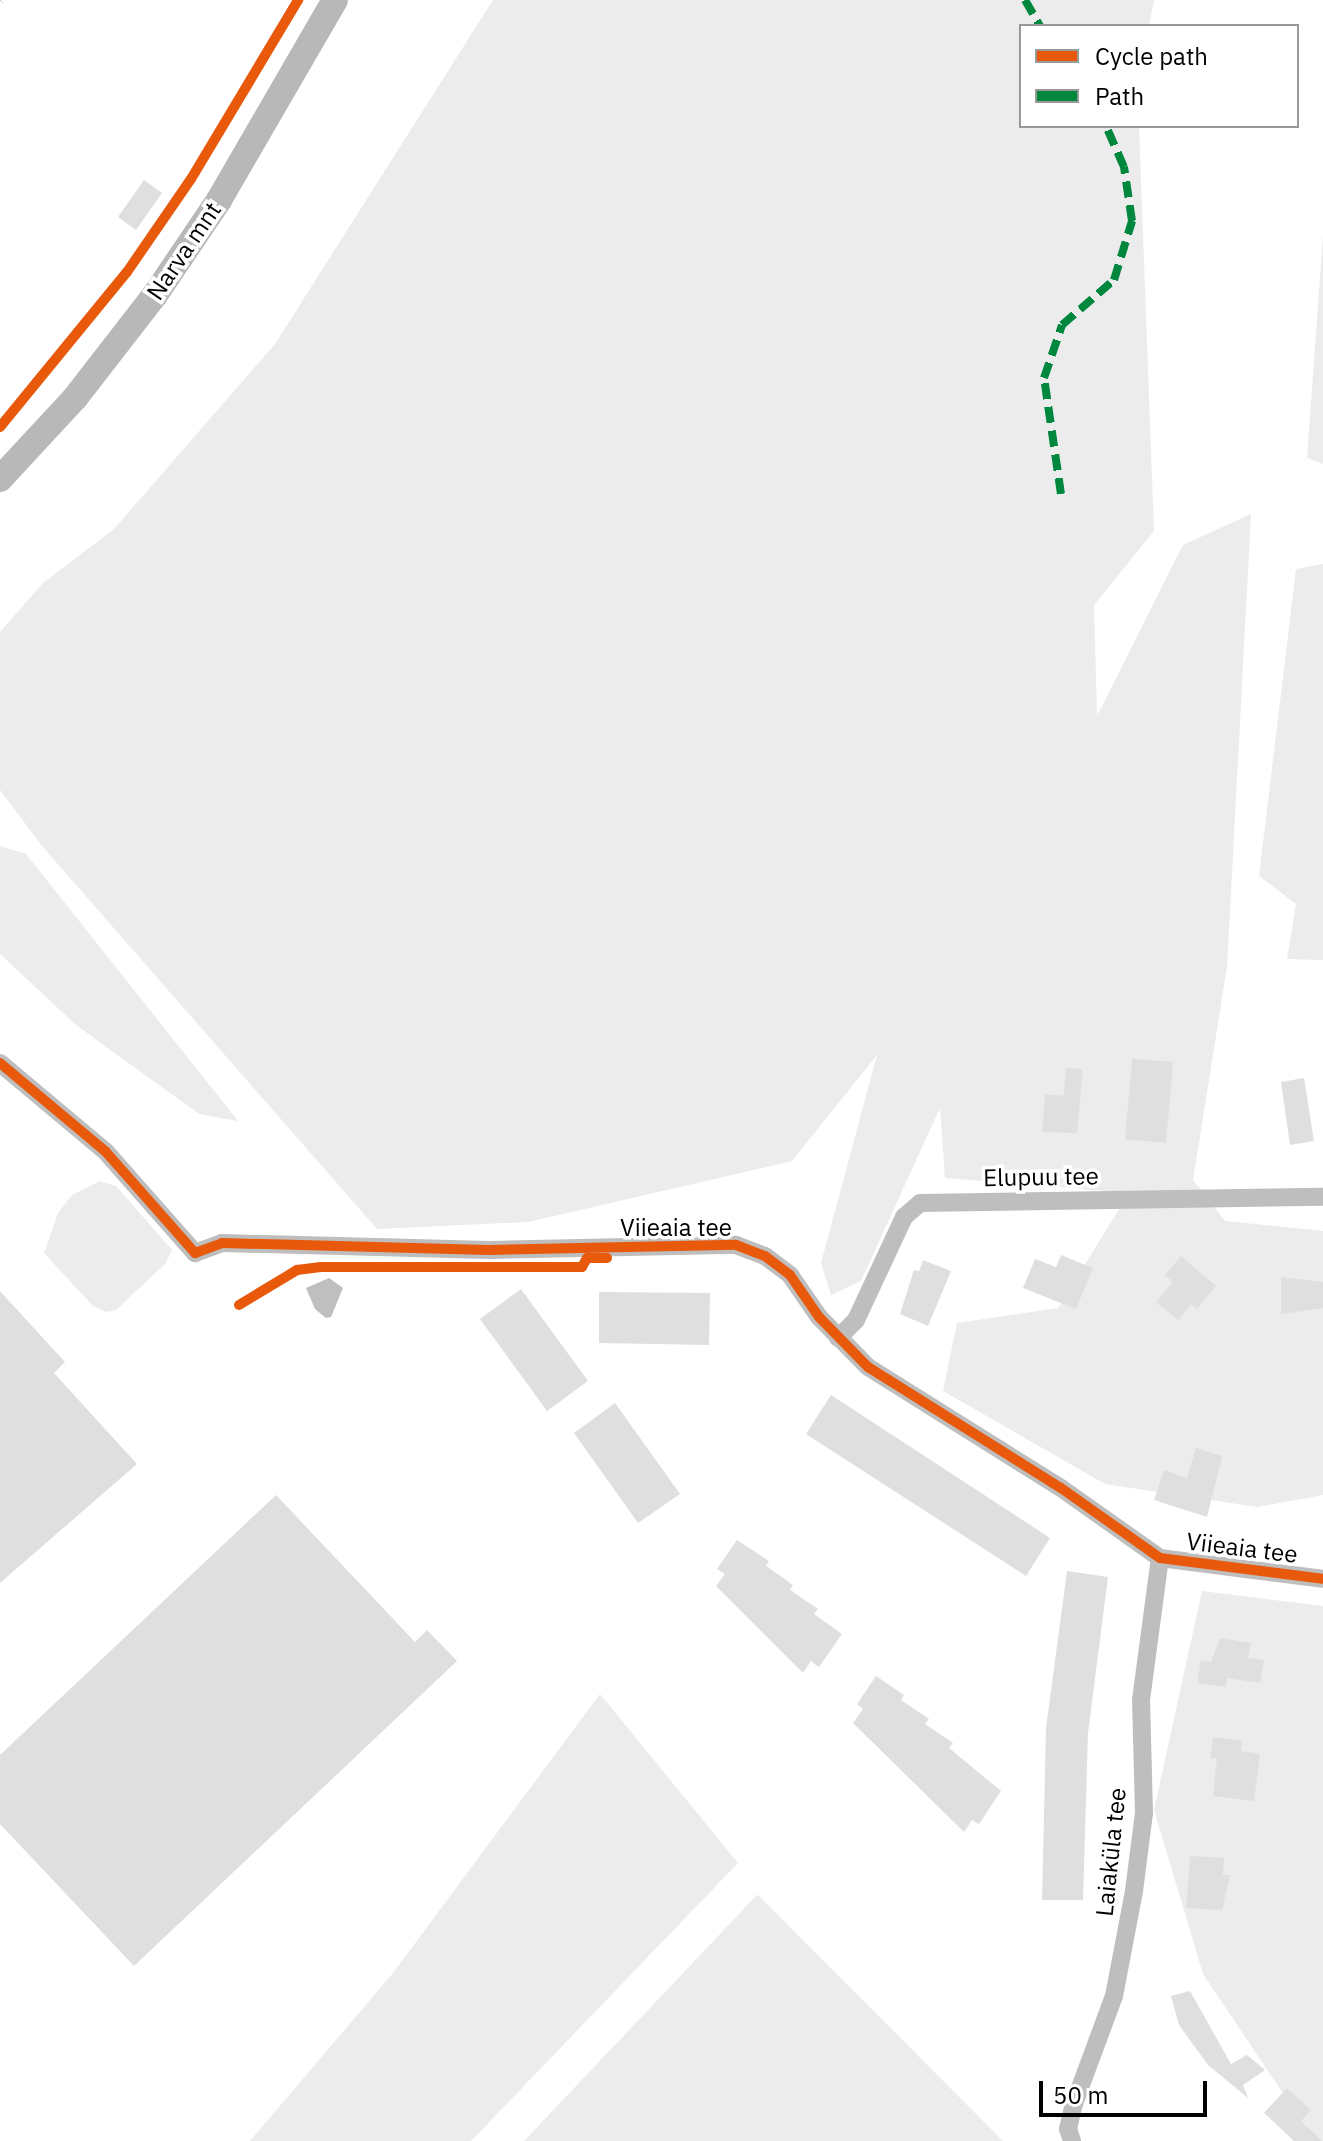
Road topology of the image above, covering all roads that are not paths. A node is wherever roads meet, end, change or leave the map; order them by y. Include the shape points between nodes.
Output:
1 (335, 0) edge
2 (0, 479) edge
3 (0, 1063) edge
4 (1323, 1197) edge
5 (838, 1338) junction
6 (1160, 1558) junction
7 (1323, 1579) edge
8 (1072, 2141) edge

1 - 2 main road, Narva mnt via 219,200 155,295 75,398
3 - 5 street, Viieaia tee via 106,1152 195,1253 222,1243 489,1250 736,1245 765,1256 790,1275
4 - 5 street, Elupuu tee via 920,1203 904,1217 856,1320
5 - 6 street, Viieaia tee via 868,1367 1061,1488
6 - 7 street, Viieaia tee
6 - 8 street, Laiaküla tee via 1141,1700 1144,1813 1134,1891 1114,1996 1074,2104 1068,2129

